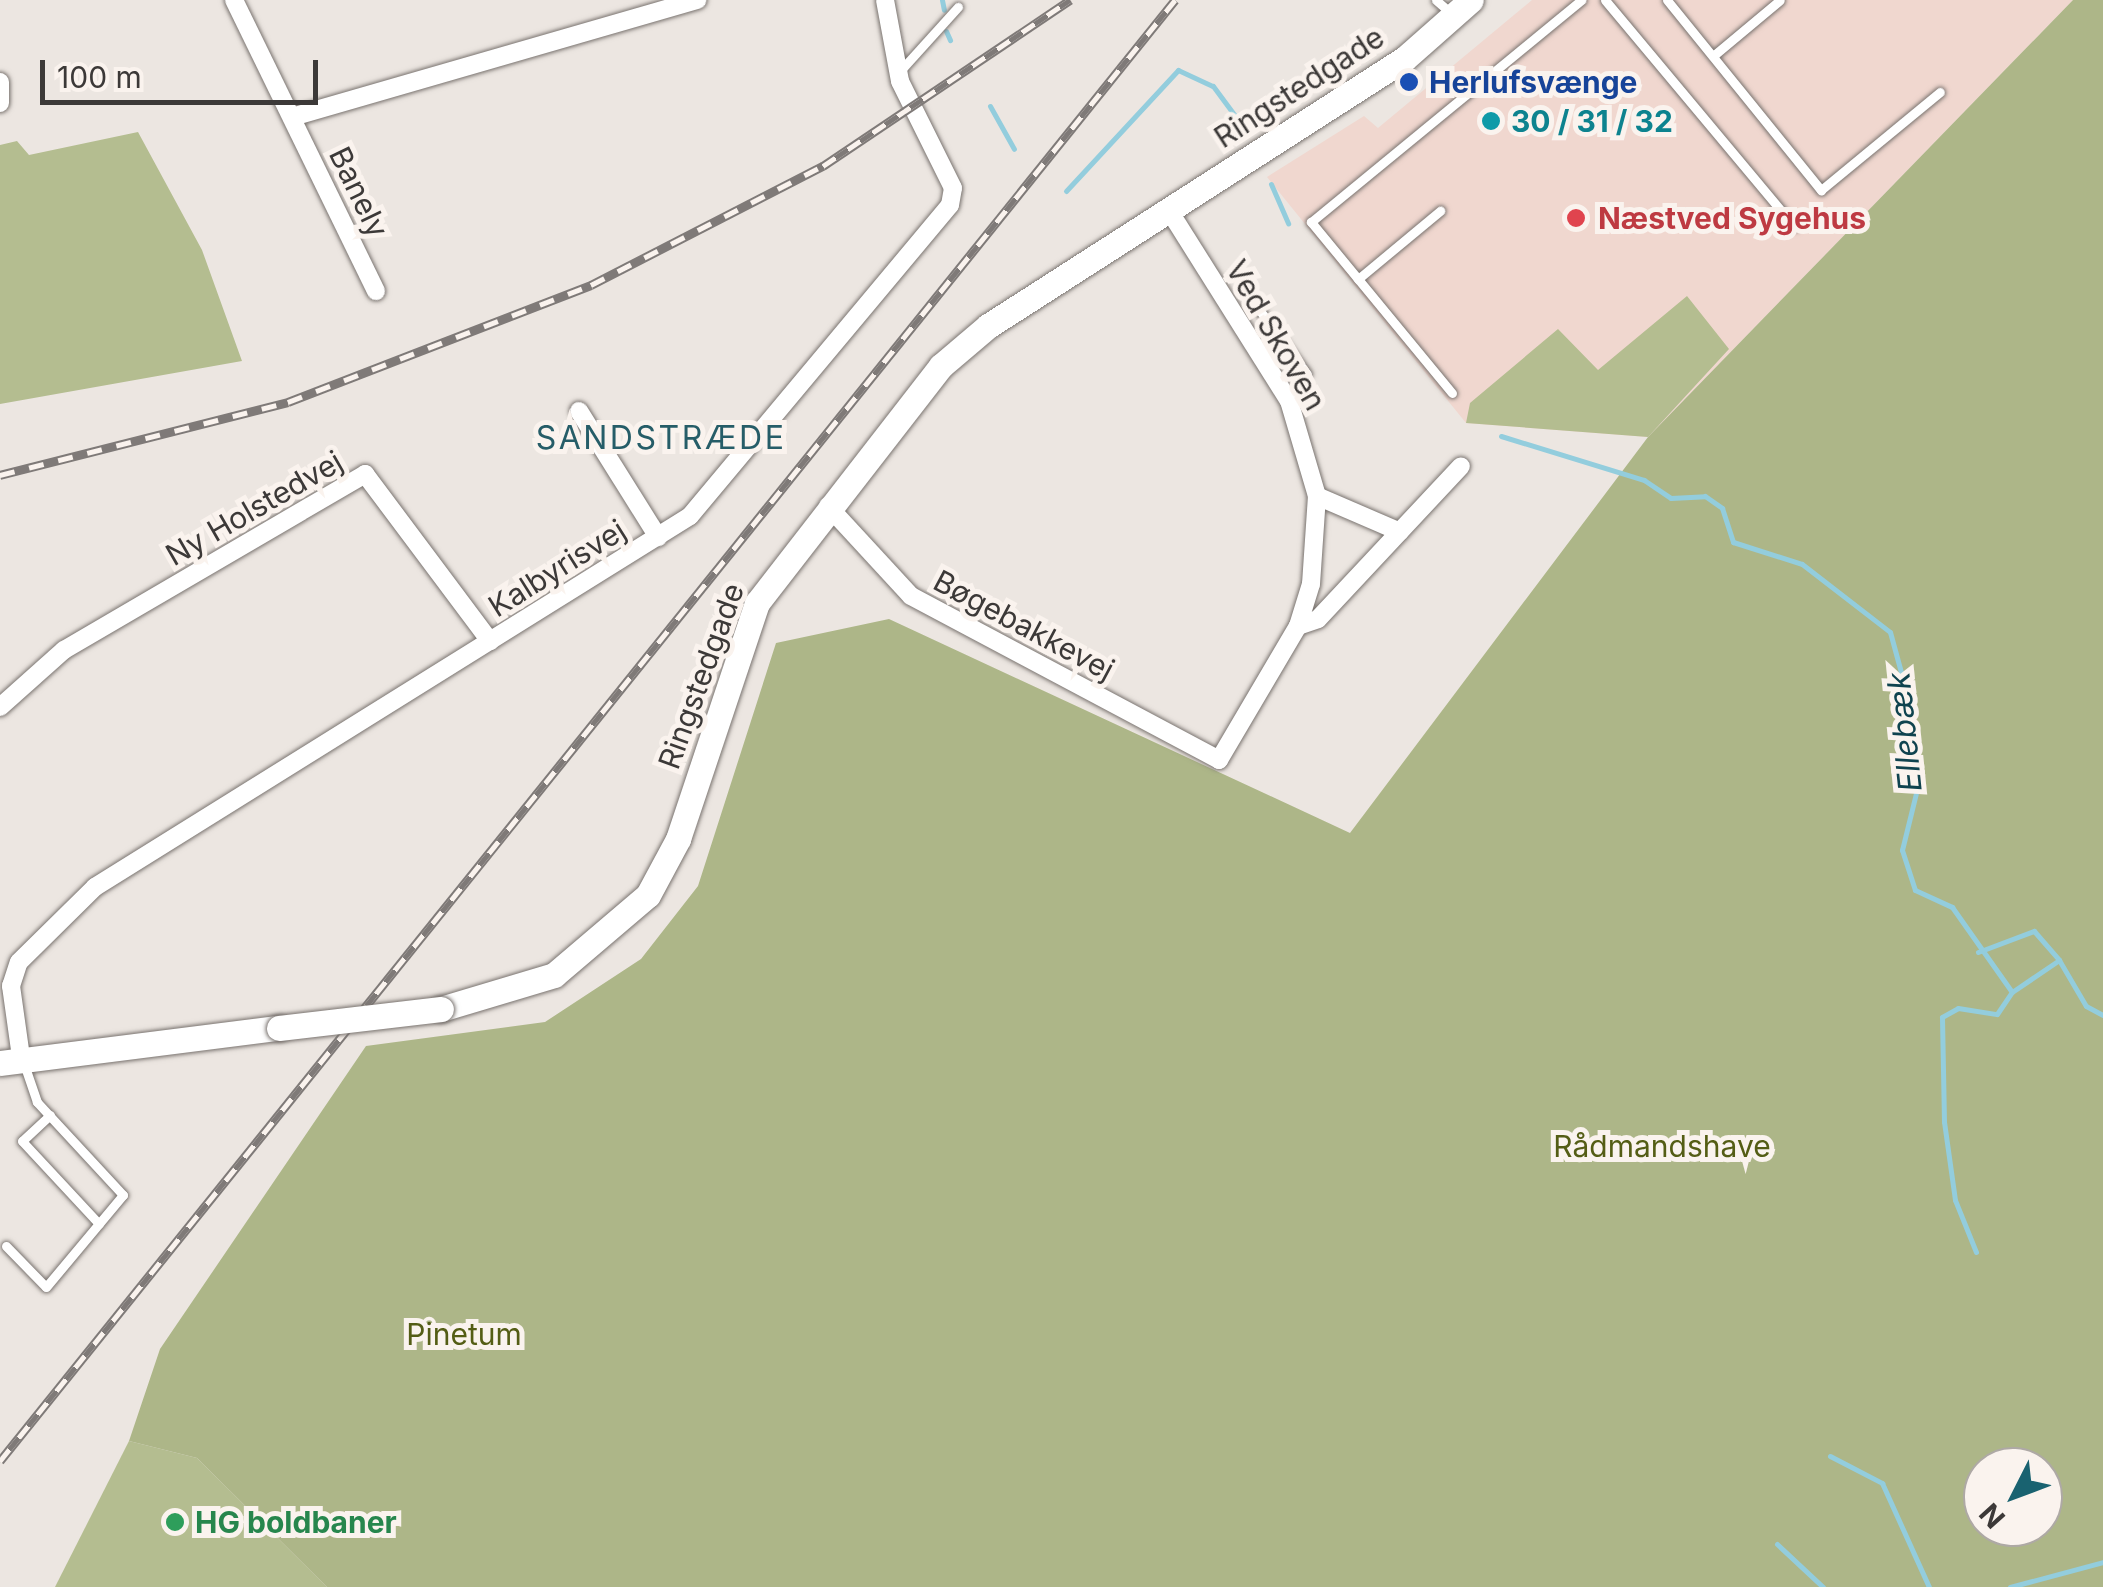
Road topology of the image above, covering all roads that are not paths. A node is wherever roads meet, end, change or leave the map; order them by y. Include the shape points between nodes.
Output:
1 (234, 0) edge
2 (697, 0) edge
3 (886, 0) edge
4 (1581, 0) edge
5 (1605, 0) edge
6 (1667, 0) edge
7 (1780, 0) edge
8 (1454, 5) edge
9 (958, 6) dead end
10 (1712, 56) junction
11 (898, 72) junction
12 (0, 82) edge
13 (1940, 92) dead end
14 (0, 103) edge
15 (292, 117) junction
16 (1168, 209) junction
17 (1440, 211) dead end
18 (1794, 226) dead end
19 (1358, 278) junction
20 (376, 291) dead end
21 (1252, 300) dead end
22 (1307, 374) dead end
23 (1452, 393) dead end
24 (579, 411) dead end
25 (1461, 466) dead end
26 (1316, 496) junction
27 (828, 506) junction
28 (1400, 532) junction
29 (658, 537) junction
30 (1298, 626) junction
31 (490, 641) junction
32 (0, 708) edge
33 (1220, 760) joint
34 (11, 1060) edge
35 (50, 1115) junction
36 (99, 1224) junction
37 (6, 1246) dead end

1 - 15 street, Banely
2 - 15 street, Banely
3 - 11 street, Kalbyrisvej
4 - 19 lane via 1311,222
5 - 18 lane
6 - 10 lane
7 - 10 lane
8 - 16 street, Ringstedgade via 1404,59
9 - 11 lane
10 - 13 lane via 1821,190
11 - 29 street, Kalbyrisvej via 953,188 950,205 718,490
12 - 14 street
15 - 20 street, Banely
16 - 26 street, Ved Skoven via 1289,401
16 - 27 street, Ringstedgade via 967,342
17 - 19 lane
19 - 23 lane
21 - 22 lane
24 - 29 street
25 - 28 street, Ved Skoven
26 - 28 street
26 - 30 street, Ved Skoven via 1311,584
27 - 33 street, Bøgebakkevej via 911,596
27 - 34 street, Ringstedgade, bridge via 757,604 678,839 648,895 554,976 441,1009
28 - 30 street, Ved Skoven via 1318,619
29 - 31 street, Kalbyrisvej
30 - 33 street, Ved Skoven
31 - 32 street, Ny Holstedvej via 365,474 64,650
31 - 34 street, Kalbyrisvej via 94,887 19,962 11,986
34 - 35 lane
35 - 36 lane via 124,1195
35 - 36 lane via 22,1141
36 - 37 lane via 46,1287

